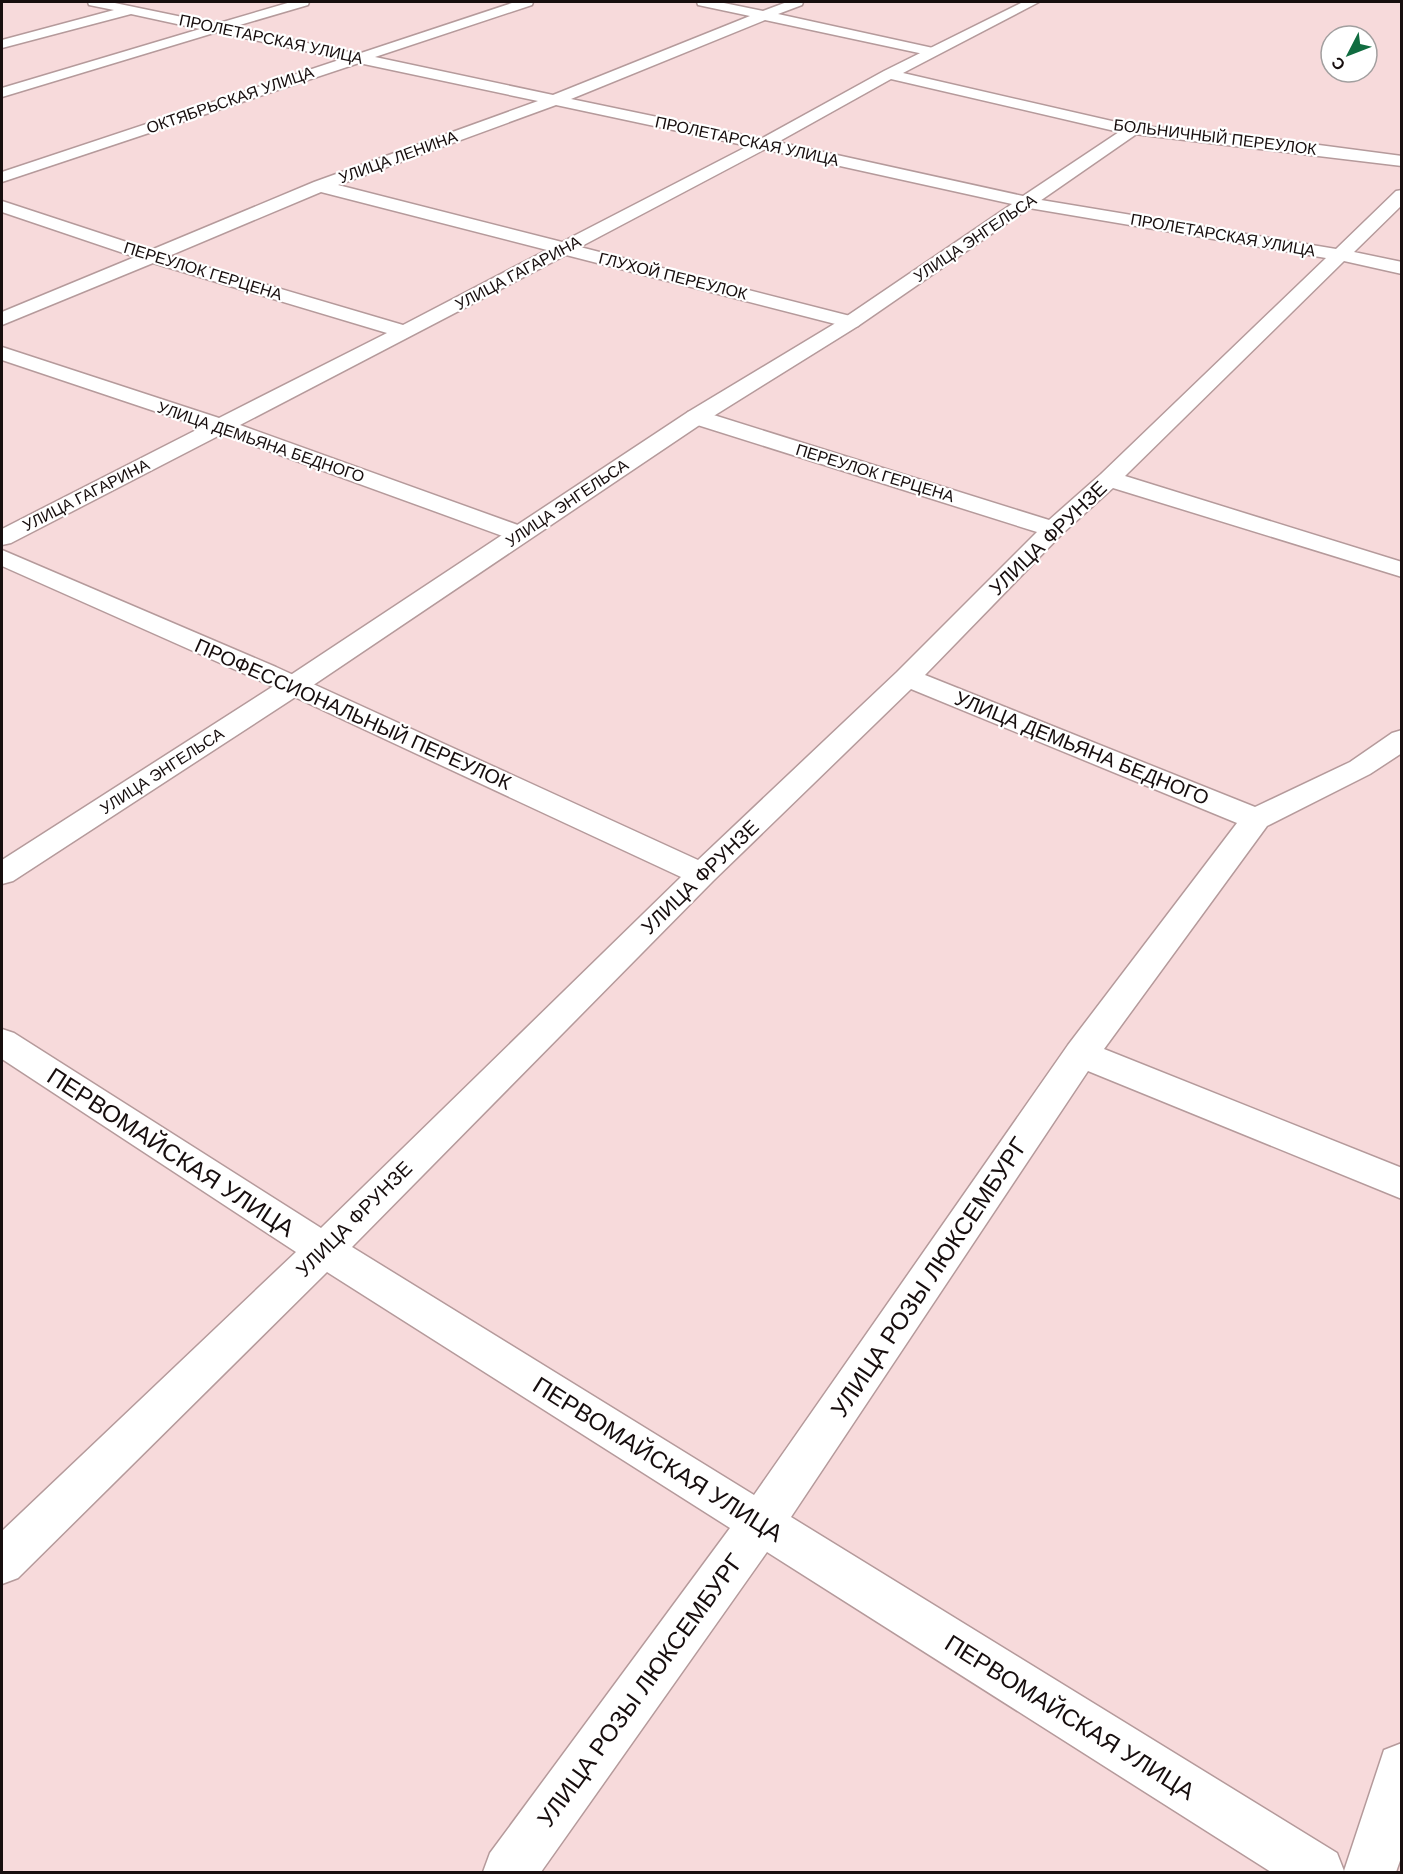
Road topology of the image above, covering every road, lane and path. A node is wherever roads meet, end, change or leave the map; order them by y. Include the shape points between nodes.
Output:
1 (94, 2) edge
2 (164, 2) edge
3 (303, 2) edge
4 (527, 2) edge
5 (703, 2) edge
6 (797, 2) edge
7 (1032, 2) edge
8 (133, 10) junction
9 (763, 16) junction
10 (214, 28) junction
11 (2, 44) edge
12 (933, 52) junction
13 (356, 57) junction
14 (889, 74) junction
15 (2, 93) edge
16 (554, 100) junction
17 (1132, 130) junction
18 (763, 144) junction
19 (1401, 161) edge
20 (2, 177) edge
21 (320, 186) junction
22 (1401, 195) edge
23 (1029, 202) junction
24 (2, 206) edge
25 (566, 248) junction
26 (1341, 255) junction
27 (151, 256) junction
28 (1401, 268) edge
29 (2, 319) edge
30 (851, 322) junction
31 (405, 332) junction
32 (2, 353) edge
33 (696, 417) junction
34 (221, 426) junction
35 (1109, 479) junction
36 (1053, 529) junction
37 (520, 534) junction
38 (2, 538) edge
39 (2, 557) edge
40 (1401, 570) edge
41 (907, 678) junction
42 (293, 686) junction
43 (1401, 739) edge
44 (1256, 819) junction
45 (2, 874) edge
46 (702, 874) junction
47 (2, 1042) edge
48 (1081, 1054) junction
49 (1401, 1184) edge
50 (324, 1250) junction
51 (761, 1523) junction
52 (2, 1562) edge
53 (1401, 1768) edge
54 (509, 1872) edge
55 (1318, 1872) edge
56 (1370, 1872) edge

1 - 8 street, ПРОЛЕТАРСКАЯ УЛИЦА
2 - 8 street
3 - 10 street
4 - 13 street, ОКТЯБРЬСКАЯ УЛИЦА
5 - 9 street
6 - 9 street, УЛИЦА ЛЕНИНА
7 - 12 street, УЛИЦА ГАГАРИНА
8 - 10 street, ПРОЛЕТАРСКАЯ УЛИЦА
8 - 11 street
9 - 12 street
9 - 16 street, УЛИЦА ЛЕНИНА
10 - 13 street, ПРОЛЕТАРСКАЯ УЛИЦА
10 - 15 street
12 - 14 street, УЛИЦА ГАГАРИНА
13 - 16 street, ПРОЛЕТАРСКАЯ УЛИЦА
13 - 20 street, ОКТЯБРЬСКАЯ УЛИЦА
14 - 17 street, БОЛЬНИЧНЫЙ ПЕРЕУЛОК
14 - 18 street, УЛИЦА ГАГАРИНА
16 - 18 street, ПРОЛЕТАРСКАЯ УЛИЦА
16 - 21 street, УЛИЦА ЛЕНИНА
17 - 19 street, БОЛЬНИЧНЫЙ ПЕРЕУЛОК
17 - 23 street, УЛИЦА ЭНГЕЛЬСА
18 - 23 street, ПРОЛЕТАРСКАЯ УЛИЦА
18 - 25 street, УЛИЦА ГАГАРИНА
21 - 25 street, ГЛУХОЙ ПЕРЕУЛОК
21 - 27 street, УЛИЦА ЛЕНИНА
22 - 26 street, УЛИЦА ФРУНЗЕ
23 - 26 street, ПРОЛЕТАРСКАЯ УЛИЦА
23 - 30 street, УЛИЦА ЭНГЕЛЬСА
24 - 27 street, ПЕРЕУЛОК ГЕРЦЕНА
25 - 30 street, ГЛУХОЙ ПЕРЕУЛОК
25 - 31 street, УЛИЦА ГАГАРИНА
26 - 28 street, ПРОЛЕТАРСКАЯ УЛИЦА
26 - 35 street, УЛИЦА ФРУНЗЕ
27 - 29 street, УЛИЦА ЛЕНИНА
27 - 31 street, ПЕРЕУЛОК ГЕРЦЕНА
30 - 33 street, УЛИЦА ЭНГЕЛЬСА
31 - 34 street, УЛИЦА ГАГАРИНА
32 - 34 street, УЛИЦА ДЕМЬЯНА БЕДНОГО
33 - 36 street, ПЕРЕУЛОК ГЕРЦЕНА
33 - 37 street, УЛИЦА ЭНГЕЛЬСА
34 - 37 street, УЛИЦА ДЕМЬЯНА БЕДНОГО
34 - 38 street, УЛИЦА ГАГАРИНА
35 - 36 street, УЛИЦА ФРУНЗЕ
35 - 40 street
36 - 41 street, УЛИЦА ФРУНЗЕ
37 - 42 street, УЛИЦА ЭНГЕЛЬСА
39 - 42 street, ПРОФЕССИОНАЛЬНЫЙ ПЕРЕУЛОК
41 - 44 street, УЛИЦА ДЕМЬЯНА БЕДНОГО
41 - 46 street, УЛИЦА ФРУНЗЕ
42 - 45 street, УЛИЦА ЭНГЕЛЬСА
42 - 46 street, ПРОФЕССИОНАЛЬНЫЙ ПЕРЕУЛОК
43 - 44 street, УЛИЦА РОЗЫ ЛЮКСЕМБУРГ via 1360,768
44 - 48 street, УЛИЦА РОЗЫ ЛЮКСЕМБУРГ
46 - 50 street, УЛИЦА ФРУНЗЕ
47 - 50 street, ПЕРВОМАЙСКАЯ УЛИЦА
48 - 49 street
48 - 51 street, УЛИЦА РОЗЫ ЛЮКСЕМБУРГ
50 - 51 street, ПЕРВОМАЙСКАЯ УЛИЦА
50 - 52 street, УЛИЦА ФРУНЗЕ
51 - 54 street, УЛИЦА РОЗЫ ЛЮКСЕМБУРГ
51 - 55 street, ПЕРВОМАЙСКАЯ УЛИЦА
53 - 56 street

